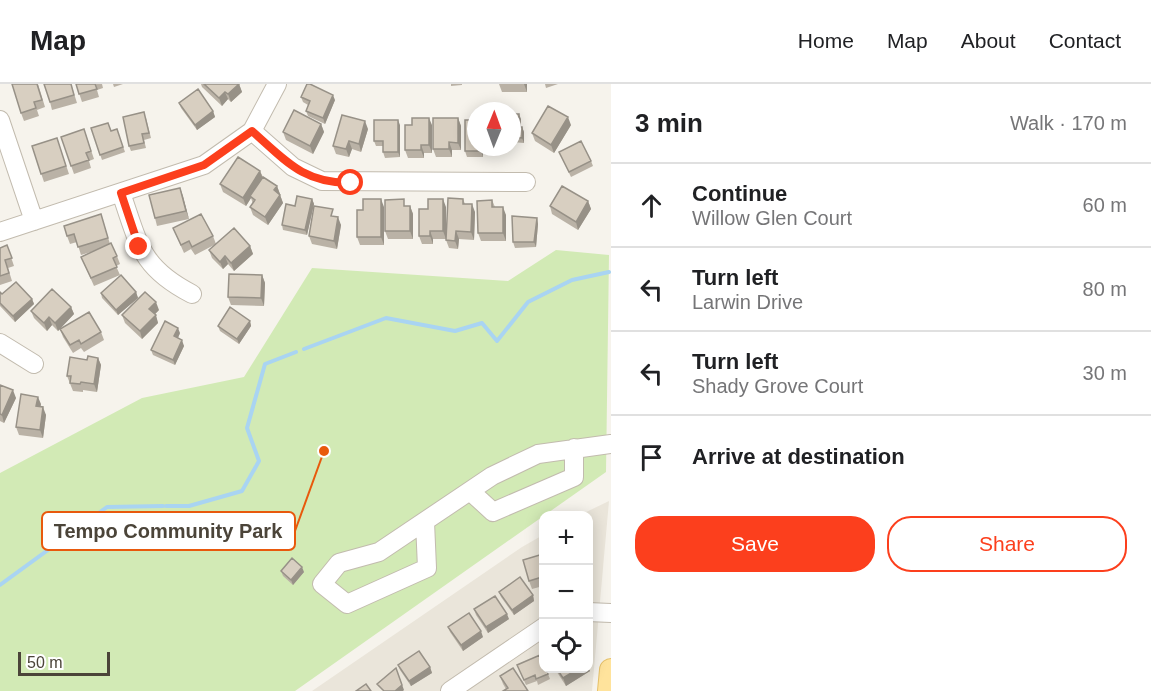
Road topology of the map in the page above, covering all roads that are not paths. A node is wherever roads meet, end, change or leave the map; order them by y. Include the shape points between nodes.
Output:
1 (278, 84) edge
2 (0, 120) edge
3 (252, 131) junction
4 (526, 182) dead end
5 (121, 193) junction
6 (34, 220) junction
7 (0, 232) edge
8 (192, 294) dead end
9 (0, 343) edge
10 (34, 364) dead end
11 (611, 444) edge
12 (574, 448) junction
13 (470, 491) junction
14 (424, 522) junction
15 (593, 612) edge
16 (611, 613) edge
17 (539, 630) edge
18 (611, 670) edge
19 (461, 688) edge
20 (609, 691) edge

1 - 3 street
2 - 6 street
3 - 4 street via 298,170 322,181
3 - 5 street via 204,165
5 - 6 street
5 - 8 street via 146,260 168,281
6 - 7 street
9 - 10 street
11 - 12 street
12 - 13 street via 538,454
12 - 13 street via 574,477 493,512
13 - 14 street
14 - 14 street via 379,552 339,563 322,584 347,604 427,568
15 - 16 street
17 - 19 street
18 - 20 main road

